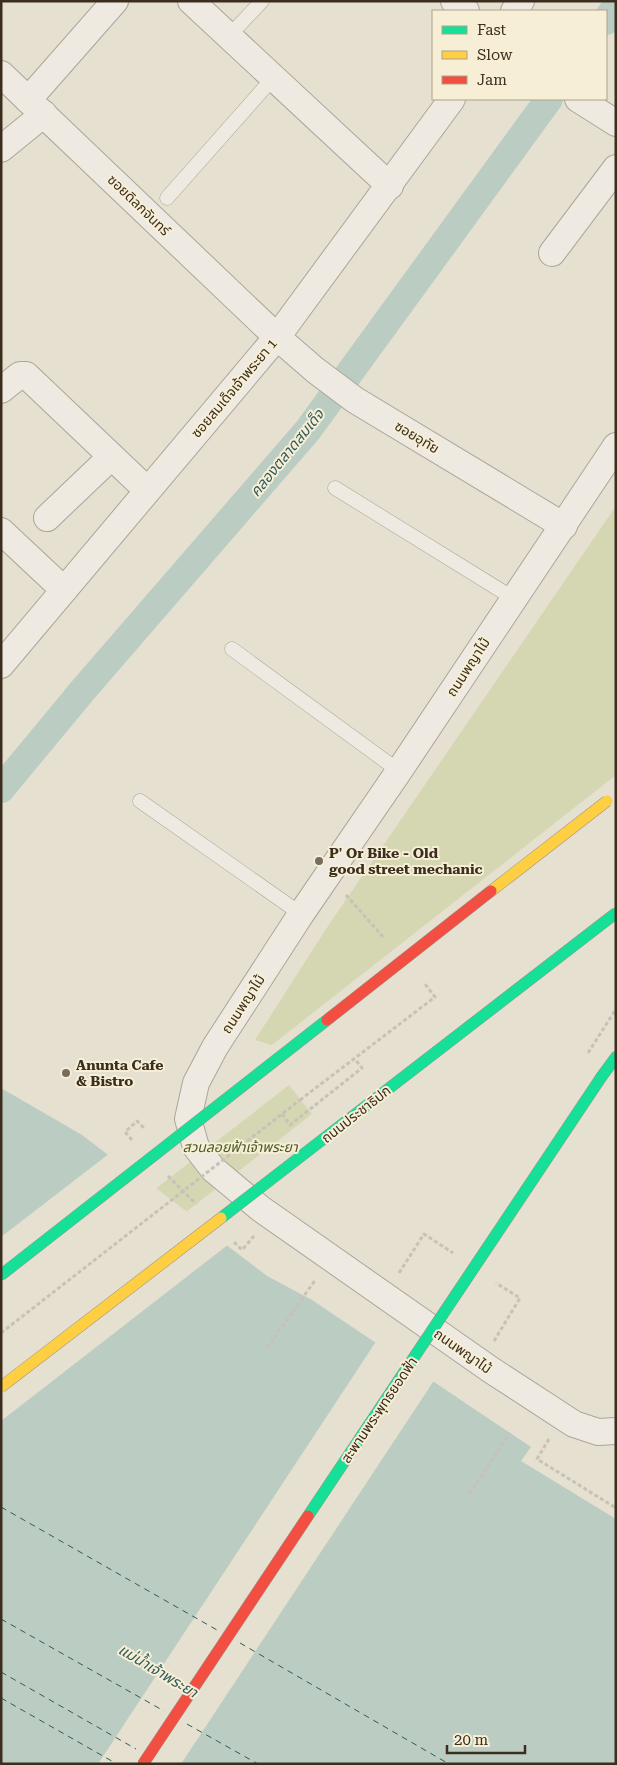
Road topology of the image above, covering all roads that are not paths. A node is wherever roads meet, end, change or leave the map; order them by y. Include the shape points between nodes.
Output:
1 (115, 1) edge
2 (191, 1) edge
3 (262, 1) edge
4 (454, 1) edge
5 (465, 10) edge
6 (230, 35) junction
7 (1, 74) edge
8 (274, 77) junction
9 (451, 100) edge
10 (580, 100) edge
11 (36, 107) junction
12 (616, 123) edge
13 (1, 149) edge
14 (616, 168) edge
15 (390, 186) junction
16 (167, 198) dead end
17 (552, 253) dead end
18 (277, 337) junction
19 (1, 390) edge
20 (616, 446) edge
21 (111, 457) junction
22 (335, 488) dead end
23 (148, 490) junction
24 (47, 518) dead end
25 (564, 526) junction
26 (1, 531) edge
27 (64, 590) junction
28 (513, 598) junction
29 (232, 649) dead end
30 (1, 665) edge
31 (399, 771) junction
32 (140, 801) dead end
33 (607, 801) dead end
34 (616, 913) edge
35 (301, 914) junction
36 (616, 1057) edge
37 (1, 1275) edge
38 (1, 1388) edge
39 (616, 1431) edge
40 (143, 1764) edge

1 - 11 street
2 - 6 street
3 - 6 lane
4 - 5 street
6 - 8 street
7 - 11 street, ซอยดิลกจันทร์
8 - 15 street
8 - 16 lane
9 - 15 street, ซอยสมเด็จเจ้าพระยา 1
10 - 12 street
11 - 13 street
11 - 18 street, ซอยดิลกจันทร์
14 - 17 street
15 - 18 street, ซอยสมเด็จเจ้าพระยา 1
18 - 23 street, ซอยสมเด็จเจ้าพระยา 1
18 - 25 street, ซอยอุทัย via 355,400
19 - 21 street via 26,374
20 - 25 street, ถนนพญาไม้
21 - 23 street
21 - 24 street
22 - 28 lane
23 - 27 street, ซอยสมเด็จเจ้าพระยา 1
25 - 28 street, ถนนพญาไม้
26 - 27 street
27 - 30 street, ซอยสมเด็จเจ้าพระยา 1
28 - 31 street, ถนนพญาไม้
29 - 31 lane
31 - 35 street, ถนนพญาไม้
32 - 35 lane
33 - 37 main road, bridge
34 - 38 main road, ถนนประชาธิปก, bridge
35 - 39 street, ถนนพญาไม้ via 196,1082 188,1119 196,1147 213,1169 261,1209 527,1394 574,1424 598,1432
36 - 40 main road, สะพานพระพุทธยอดฟ้า, bridge

